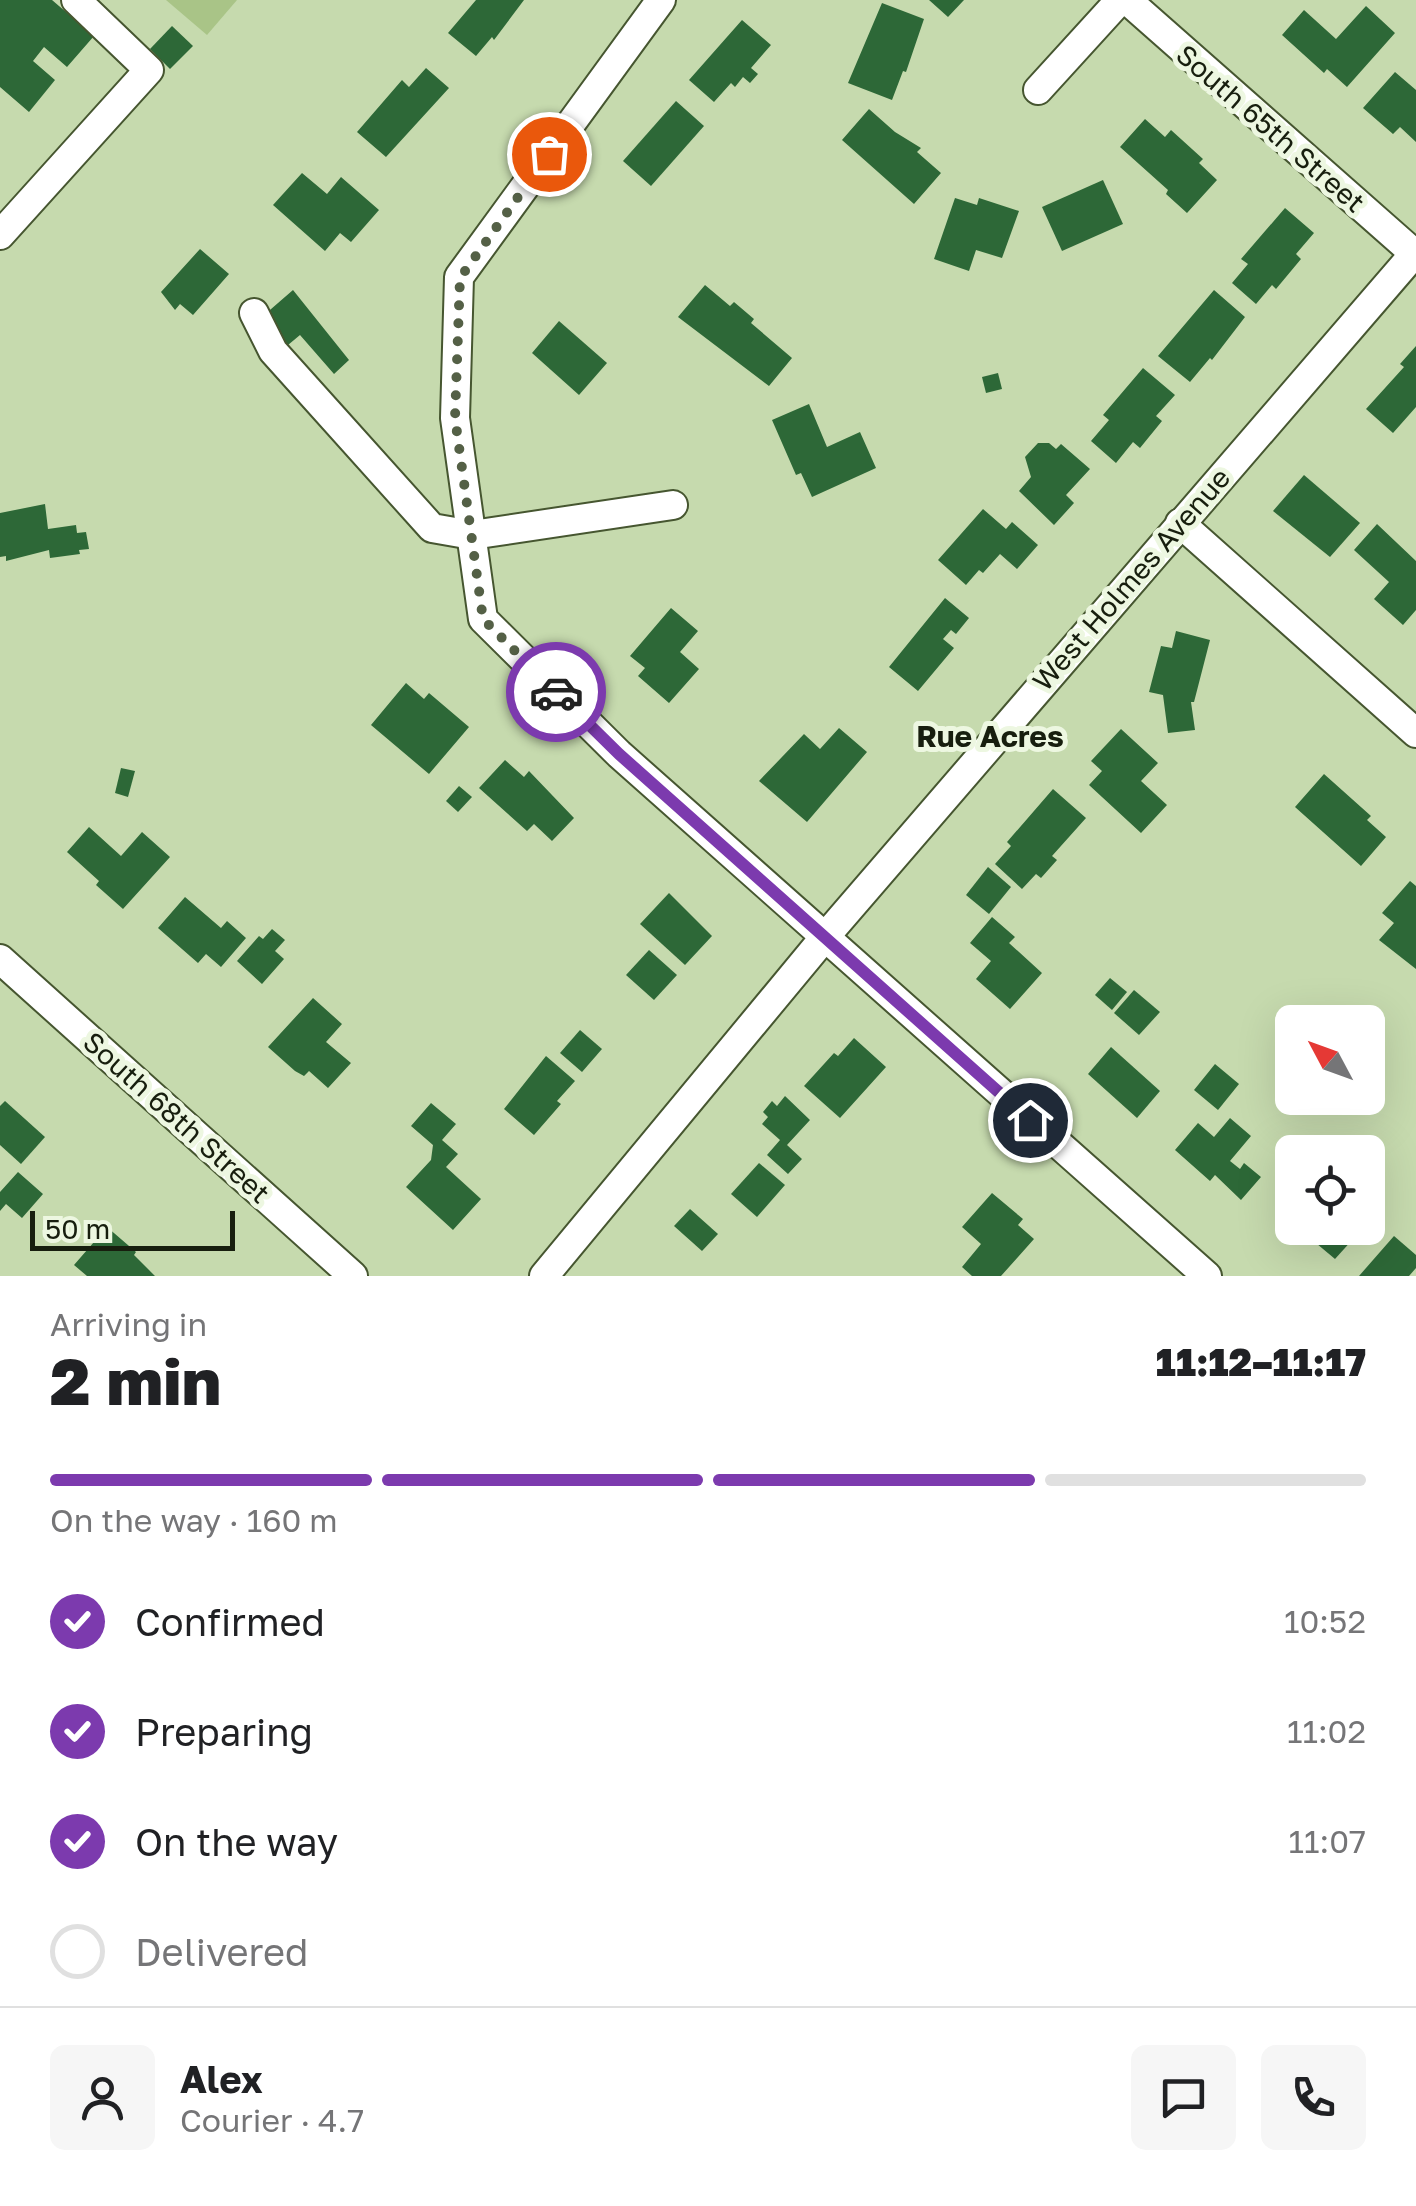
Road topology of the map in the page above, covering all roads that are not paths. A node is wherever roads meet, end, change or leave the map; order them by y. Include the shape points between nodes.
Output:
1 (76, 0) edge
2 (661, 0) edge
3 (1123, 0) edge
4 (1038, 90) dead end
5 (0, 235) edge
6 (1415, 254) edge
7 (254, 313) dead end
8 (673, 504) dead end
9 (1180, 524) junction
10 (472, 535) junction
11 (1416, 732) edge
12 (824, 938) junction
13 (0, 958) edge
14 (353, 1276) edge
15 (544, 1276) edge
16 (1208, 1276) edge

1 - 5 street via 149,70
2 - 10 street via 460,278 455,418
3 - 4 street
3 - 6 street, South 65th Street
6 - 9 street, West Holmes Avenue
7 - 10 street via 274,350 432,528
8 - 10 street
9 - 11 street
9 - 12 street, West Holmes Avenue
10 - 12 street via 483,619 619,754
12 - 15 street, West Holmes Avenue
12 - 16 street
13 - 14 street, South 68th Street

